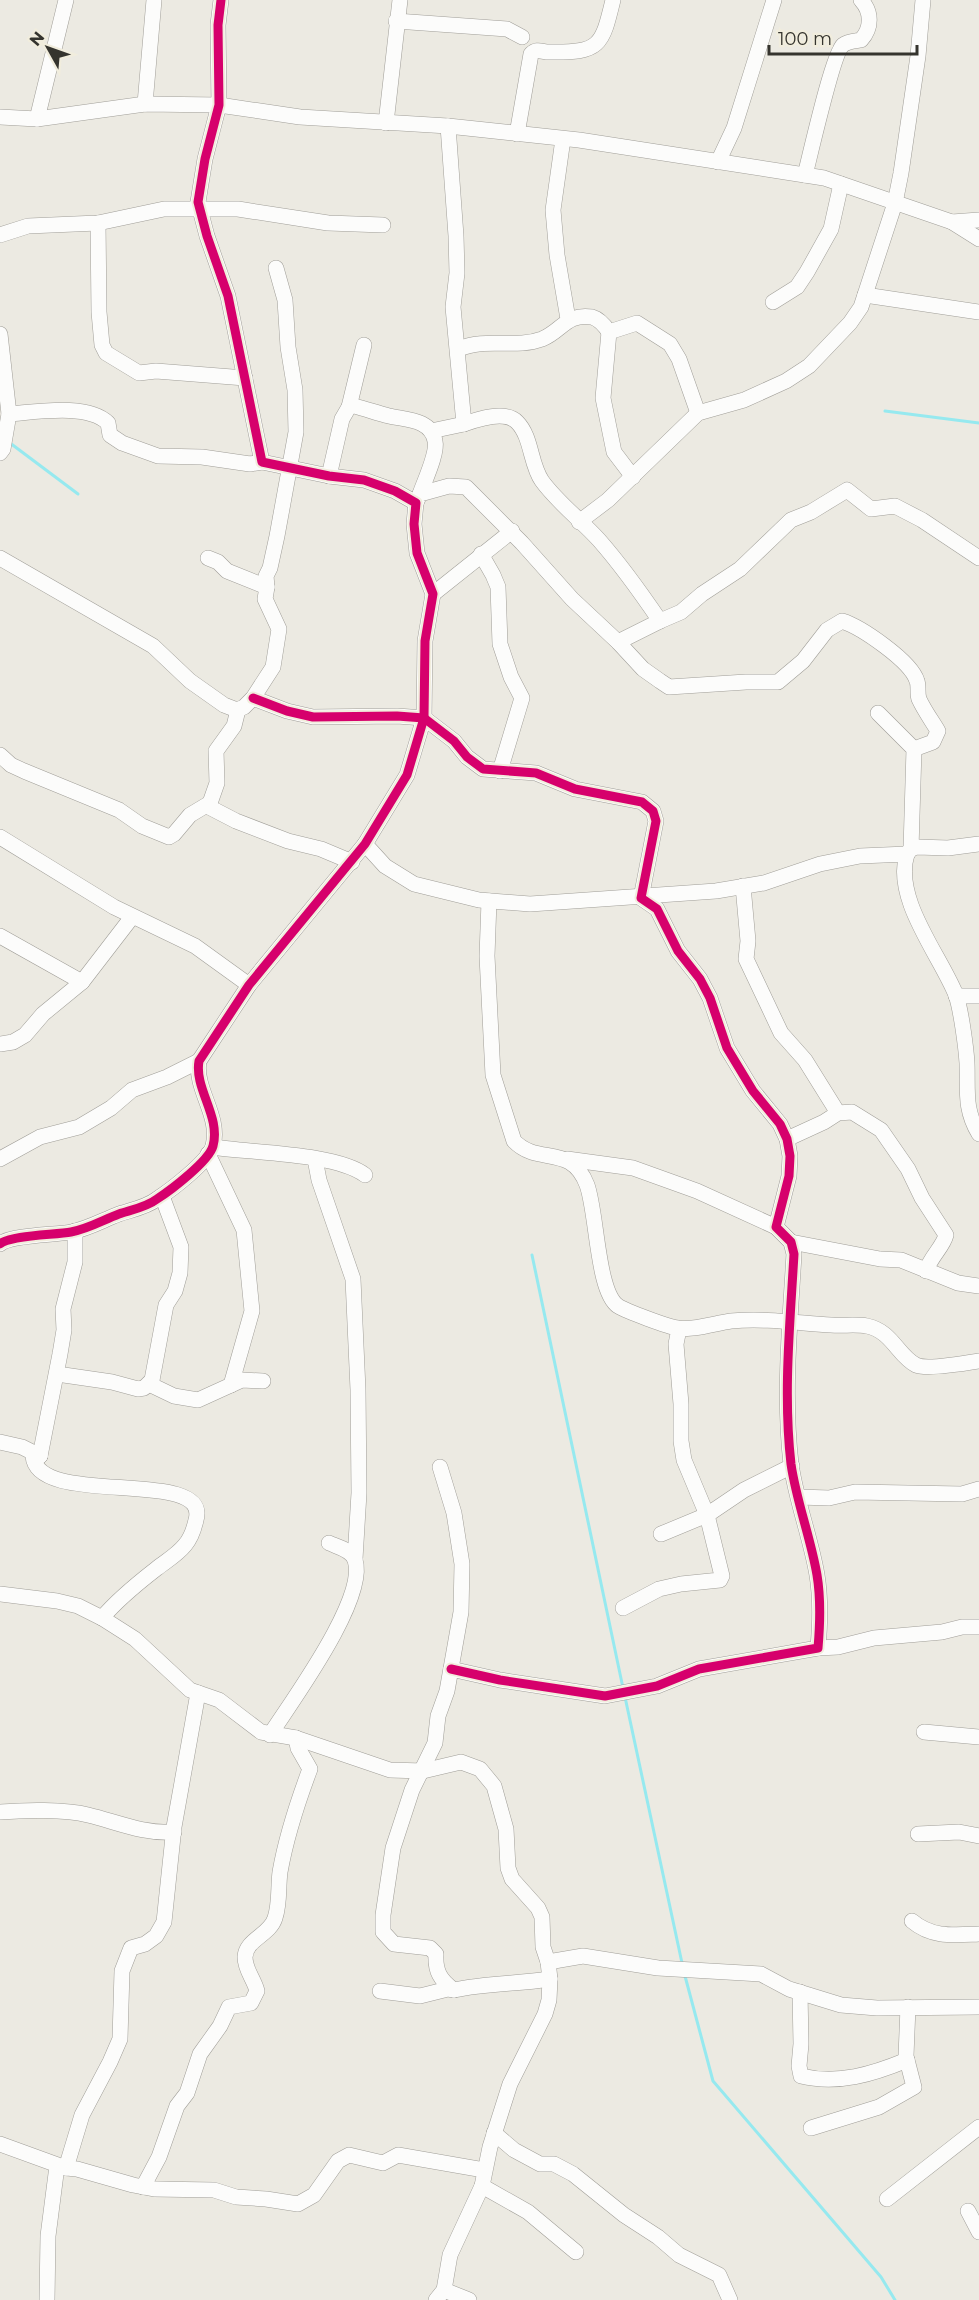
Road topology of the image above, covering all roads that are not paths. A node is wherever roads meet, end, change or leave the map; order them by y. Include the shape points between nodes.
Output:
1 (66, 0) edge
2 (154, 0) edge
3 (221, 0) edge
4 (400, 0) edge
5 (613, 0) edge
6 (774, 0) edge
7 (861, 0) edge
8 (923, 0) edge
9 (396, 21) junction
10 (522, 38) dead end
11 (145, 104) junction
12 (219, 105) junction
13 (0, 117) edge
14 (37, 119) junction
15 (386, 123) junction
16 (448, 126) junction
17 (517, 134) junction
18 (563, 139) junction
19 (718, 162) junction
20 (804, 175) junction
21 (841, 184) junction
22 (895, 203) junction
23 (201, 211) junction
24 (979, 219) edge
25 (952, 222) junction
26 (98, 223) junction
27 (383, 225) dead end
28 (0, 236) edge
29 (979, 239) edge
30 (276, 268) dead end
31 (865, 295) junction
32 (773, 302) dead end
33 (979, 312) edge
34 (568, 319) junction
35 (609, 332) junction
36 (0, 334) edge
37 (364, 345) dead end
38 (459, 349) junction
39 (245, 378) junction
40 (349, 407) junction
41 (698, 413) junction
42 (9, 414) junction
43 (464, 424) junction
44 (431, 432) junction
45 (3, 445) edge
46 (262, 462) junction
47 (289, 468) junction
48 (329, 476) junction
49 (633, 477) junction
50 (418, 499) junction
51 (579, 522) junction
52 (512, 531) junction
53 (481, 554) junction
54 (0, 558) edge
55 (208, 558) dead end
56 (979, 558) edge
57 (267, 587) junction
58 (433, 594) junction
59 (660, 621) junction
60 (618, 642) junction
61 (253, 698) junction
62 (238, 710) junction
63 (878, 713) dead end
64 (424, 718) junction
65 (914, 749) junction
66 (0, 755) edge
67 (500, 771) junction
68 (207, 806) junction
69 (0, 837) edge
70 (365, 844) junction
71 (979, 844) edge
72 (909, 852) junction
73 (352, 862) junction
74 (743, 886) junction
75 (641, 898) junction
76 (489, 901) junction
77 (132, 917) junction
78 (0, 936) edge
79 (82, 982) junction
80 (249, 985) junction
81 (956, 996) junction
82 (979, 996) edge
83 (0, 1044) edge
84 (199, 1060) junction
85 (838, 1113) junction
86 (979, 1134) edge
87 (787, 1139) junction
88 (210, 1150) junction
89 (0, 1159) edge
90 (315, 1159) junction
91 (567, 1159) junction
92 (365, 1175) dead end
93 (162, 1196) junction
94 (776, 1227) junction
95 (75, 1231) junction
96 (790, 1242) junction
97 (0, 1244) edge
98 (926, 1271) junction
99 (979, 1286) edge
100 (790, 1322) junction
101 (679, 1329) junction
102 (979, 1361) edge
103 (57, 1374) junction
104 (263, 1381) dead end
105 (149, 1384) junction
106 (231, 1385) junction
107 (0, 1442) edge
108 (40, 1456) junction
109 (792, 1466) junction
110 (440, 1467) dead end
111 (979, 1488) edge
112 (800, 1497) junction
113 (707, 1515) junction
114 (661, 1534) dead end
115 (329, 1543) dead end
116 (355, 1558) junction
117 (0, 1594) edge
118 (623, 1608) dead end
119 (102, 1618) junction
120 (979, 1627) edge
121 (818, 1648) junction
122 (452, 1669) junction
123 (198, 1693) junction
124 (924, 1732) dead end
125 (270, 1735) junction
126 (979, 1737) edge
127 (296, 1738) junction
128 (423, 1771) junction
129 (0, 1812) edge
130 (174, 1832) junction
131 (918, 1834) dead end
132 (979, 1836) edge
133 (912, 1921) dead end
134 (979, 1934) edge
135 (548, 1962) junction
136 (550, 1979) junction
137 (454, 1990) junction
138 (380, 1991) dead end
139 (800, 1992) junction
140 (908, 2007) junction
141 (979, 2007) edge
142 (907, 2060) junction
143 (979, 2127) edge
144 (811, 2128) dead end
145 (494, 2133) junction
146 (0, 2144) edge
147 (61, 2167) junction
148 (484, 2170) junction
149 (482, 2186) junction
150 (143, 2187) junction
151 (887, 2199) dead end
152 (968, 2211) dead end
153 (979, 2232) edge
154 (576, 2252) dead end
155 (440, 2295) edge
156 (47, 2300) edge
157 (469, 2300) edge
158 (729, 2300) edge

1 - 14 street
2 - 11 street
3 - 12 street
4 - 9 street
5 - 17 street via 598,44 579,50 538,50 531,54
6 - 19 street via 734,128
7 - 20 street via 867,7 870,25 861,40 840,48
8 - 22 street
9 - 10 street via 507,29
9 - 15 street
11 - 12 street
11 - 14 street
12 - 15 street via 300,117
12 - 23 street via 204,159 198,202
13 - 14 street
15 - 16 street
16 - 17 street
16 - 38 street via 457,245 453,307
17 - 18 street
18 - 19 street
18 - 34 street via 553,210
19 - 20 street
20 - 21 street
21 - 22 street
21 - 32 street via 831,229 807,272 797,287
22 - 25 street
22 - 31 street
23 - 26 street via 164,209
23 - 27 street via 238,209 328,223
23 - 39 street via 228,296
24 - 25 street
25 - 29 street
26 - 28 street via 28,226
26 - 39 street via 99,312 106,353 139,373
30 - 47 street via 285,300 295,390 296,432
31 - 33 street
31 - 41 street via 850,323 808,366 744,400
34 - 35 street via 593,318
34 - 38 street via 543,338 526,343 482,343
35 - 41 street via 637,323 666,340 679,359
35 - 49 street via 603,398 614,452
36 - 42 street
37 - 40 street
38 - 43 street
39 - 46 street
40 - 44 street via 411,419
40 - 48 street via 342,419
41 - 49 street
42 - 45 street
42 - 46 street via 66,411 100,415 108,423 110,435 158,456
43 - 44 street
43 - 51 street via 504,416 517,422 542,480
44 - 50 street via 435,448
46 - 47 street
47 - 48 street
47 - 57 street
48 - 50 street via 364,480
49 - 51 street
50 - 52 street via 450,486 466,487
50 - 58 street via 414,524 417,553
51 - 59 street via 628,575
52 - 53 street
52 - 60 street via 572,600
53 - 58 street
53 - 67 street via 498,587 500,644 522,698
54 - 62 street via 153,646 190,681
55 - 57 street via 226,571
56 - 59 street via 895,506 871,509 847,490 791,520 740,568 681,612
57 - 61 street via 265,599 279,629 273,667
58 - 64 street via 425,640
59 - 60 street
60 - 65 street via 643,669 669,687 769,683 778,682 803,661 827,630 842,621 849,623 868,633 917,679 919,698 938,731 933,742
61 - 62 street
61 - 64 street via 313,717
62 - 68 street via 234,726 216,751 217,783
63 - 65 street
64 - 67 street via 483,769
64 - 70 street via 407,775
65 - 72 street
66 - 68 street via 11,765 119,810 142,826 169,837 190,814
67 - 75 street via 536,773 575,789 642,802 652,811 656,821
68 - 73 street via 236,821
69 - 77 street
70 - 73 street
70 - 76 street via 385,866 414,884
71 - 72 street via 948,849 917,847
72 - 74 street via 820,864
72 - 81 street via 904,869 911,903
73 - 80 street
74 - 75 street
74 - 85 street via 746,959 781,1033 805,1060
75 - 76 street via 530,904
75 - 87 street via 657,909 678,951 700,979 727,1048
76 - 91 street via 492,1075 514,1141 521,1148
77 - 79 street
77 - 80 street via 195,946
78 - 79 street
79 - 83 street via 43,1014 25,1035
80 - 84 street
81 - 82 street
81 - 86 street via 967,1061 967,1104
84 - 88 street via 199,1075 211,1112 214,1137
84 - 89 street via 132,1090 79,1127 40,1137
85 - 87 street
85 - 98 street via 852,1112 881,1130 944,1230 944,1242
87 - 94 street via 789,1176
88 - 90 street
88 - 93 street
88 - 106 street via 244,1230 252,1311
90 - 92 street via 351,1166
90 - 116 street via 352,1279 358,1390
91 - 94 street via 633,1168 697,1191
91 - 101 street via 586,1184 609,1297 618,1306
93 - 95 street
93 - 105 street via 182,1247 180,1273 166,1305
94 - 96 street
95 - 97 street via 20,1237
95 - 103 street via 75,1262 63,1309
96 - 98 street via 901,1260
96 - 100 street via 794,1254
98 - 99 street
100 - 101 street via 732,1321
100 - 102 street via 868,1326 885,1334 916,1365 927,1368
100 - 109 street via 787,1369
101 - 113 street via 676,1344 681,1441 684,1460
103 - 105 street via 138,1389
103 - 108 street
104 - 106 street via 242,1380
105 - 106 street via 174,1396 198,1400
107 - 108 street
108 - 119 street via 33,1456 34,1464 55,1479 166,1491 186,1499 197,1509 187,1543
109 - 112 street
109 - 113 street via 744,1490
110 - 122 street via 454,1513 462,1564 461,1612
111 - 112 street via 962,1494 855,1492 829,1498
112 - 121 street via 818,1577
113 - 114 street
113 - 118 street via 720,1580 659,1589
115 - 116 street
116 - 125 street via 357,1574 342,1619
117 - 119 street via 57,1601
119 - 123 street via 135,1638 182,1684
120 - 121 street
121 - 122 street via 699,1669 657,1686 605,1696
122 - 128 street via 438,1716 435,1743
123 - 125 street via 219,1700
123 - 130 street
124 - 126 street
125 - 127 street
127 - 128 street via 390,1770
127 - 150 street via 310,1769 285,1848 275,1918 269,1930 248,1948 245,1957 257,1991 251,2003 229,2007 200,2054 187,2093 177,2106 159,2157
128 - 135 street via 461,1762 480,1770 494,1786 506,1829 508,1868 542,1917
128 - 137 street via 412,1790 393,1848 383,1932 394,1944 430,1948 436,1954 435,1967 442,1982
129 - 130 street via 85,1814 137,1830
130 - 147 street via 164,1922 156,1936 131,1948 122,1971 120,2039
131 - 132 street via 959,1832
133 - 134 street via 926,1932
135 - 136 street
135 - 139 street via 583,1956 658,1968 761,1974
136 - 137 street
136 - 145 street via 545,2014 510,2084
137 - 138 street via 420,1996
139 - 140 street via 841,2005
139 - 142 street via 801,2076 835,2081 881,2071
140 - 141 street
140 - 142 street
142 - 144 street via 914,2087 879,2107
143 - 151 street
145 - 148 street
145 - 158 street via 540,2164 554,2164 573,2174 679,2255 719,2275
146 - 147 street
147 - 150 street
147 - 156 street via 48,2235
148 - 149 street
148 - 150 street via 398,2155 383,2163 349,2155 338,2161 314,2195 298,2204 236,2197 214,2190
149 - 154 street via 528,2212
149 - 155 street via 450,2256
152 - 153 street
155 - 157 street

